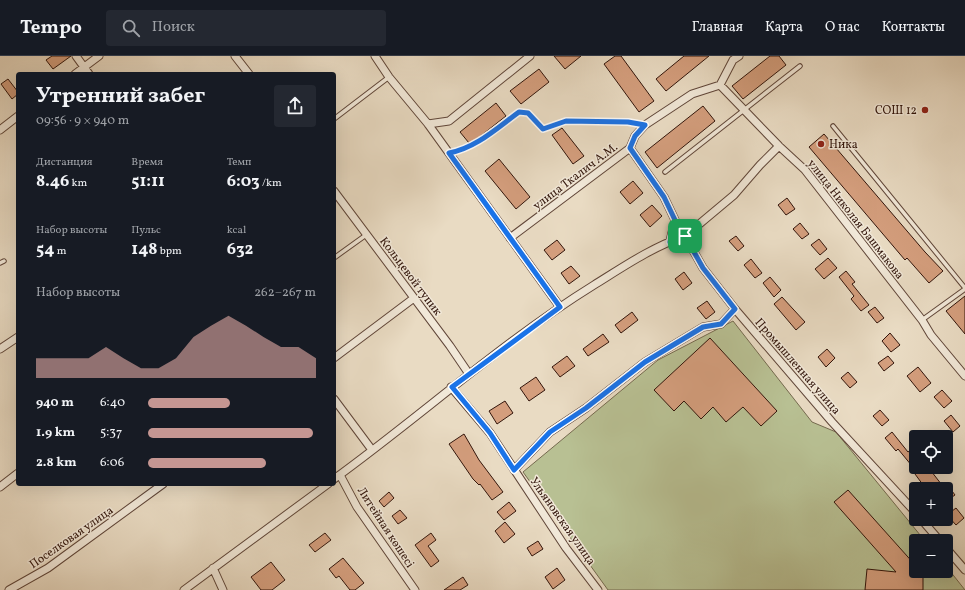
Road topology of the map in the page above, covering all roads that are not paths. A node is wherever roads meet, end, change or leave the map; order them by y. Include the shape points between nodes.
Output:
1 (76, 56) edge
2 (99, 56) edge
3 (235, 56) edge
4 (375, 56) edge
5 (526, 57) edge
6 (734, 57) edge
7 (800, 66) dead end
8 (84, 67) junction
9 (78, 72) edge
10 (88, 72) edge
11 (247, 72) edge
12 (389, 77) junction
13 (720, 85) junction
14 (744, 110) junction
15 (336, 117) edge
16 (16, 118) edge
17 (428, 124) junction
18 (645, 125) junction
19 (832, 126) dead end
20 (0, 130) edge
21 (778, 146) junction
22 (630, 148) junction
23 (449, 153) junction
24 (665, 172) dead end
25 (336, 195) edge
26 (366, 235) junction
27 (685, 236) junction
28 (510, 238) junction
29 (670, 242) junction
30 (336, 257) edge
31 (965, 288) edge
32 (414, 298) junction
33 (560, 307) junction
34 (735, 309) junction
35 (922, 320) junction
36 (16, 338) edge
37 (0, 349) edge
38 (336, 356) edge
39 (469, 374) junction
40 (965, 376) edge
41 (452, 387) junction
42 (336, 402) edge
43 (372, 450) junction
44 (514, 470) junction
45 (16, 475) edge
46 (340, 475) junction
47 (336, 478) edge
48 (160, 486) edge
49 (325, 486) edge
50 (0, 487) edge
51 (909, 505) edge
52 (928, 526) edge
53 (934, 534) edge
54 (953, 556) edge
55 (213, 568) junction
56 (965, 570) edge
57 (9, 590) edge
58 (184, 590) edge
59 (223, 590) edge
60 (415, 590) edge
61 (598, 590) edge

1 - 8 street
2 - 8 street
3 - 11 street
4 - 12 street
5 - 17 street via 449,121
6 - 13 street
7 - 14 lane
8 - 9 street
8 - 10 street
12 - 15 lane
12 - 17 street
13 - 14 street, улица Николая Башмакова
13 - 18 street, улица Ткалич А.М. via 692,94
14 - 21 street, улица Николая Башмакова
14 - 24 lane
16 - 20 street
17 - 23 street
18 - 22 street, улица Ткалич А.М. via 635,136
18 - 23 lane via 628,122 566,121 543,129 528,113 519,112 475,144
19 - 31 lane
21 - 27 street via 734,195
21 - 35 street, улица Николая Башмакова via 805,170
22 - 28 street, улица Ткалич А.М.
22 - 29 street via 664,197 675,220
23 - 28 street
25 - 26 street, Кольцевой тупик
26 - 30 lane
26 - 32 street, Кольцевой тупик
27 - 29 street
27 - 34 street, Промышленная улица via 703,268
28 - 33 street
29 - 33 street via 632,262
31 - 35 lane
32 - 38 street
32 - 39 street, Кольцевой тупик
33 - 39 street
34 - 44 street via 721,324 703,327 645,362 586,408 550,432
34 - 51 street, Промышленная улица via 832,422
35 - 40 street, улица Николая Башмакова
36 - 37 street
39 - 41 street
41 - 43 street
41 - 44 street, Ульяновская улица via 490,433
42 - 43 street
43 - 46 street
44 - 61 street, Ульяновская улица via 566,548
45 - 50 street
46 - 47 street
46 - 60 street, Литейная көшесі via 357,507
48 - 57 street, Поселковая улица via 48,568
49 - 55 street
52 - 53 street
54 - 56 street
55 - 58 street
55 - 59 street

